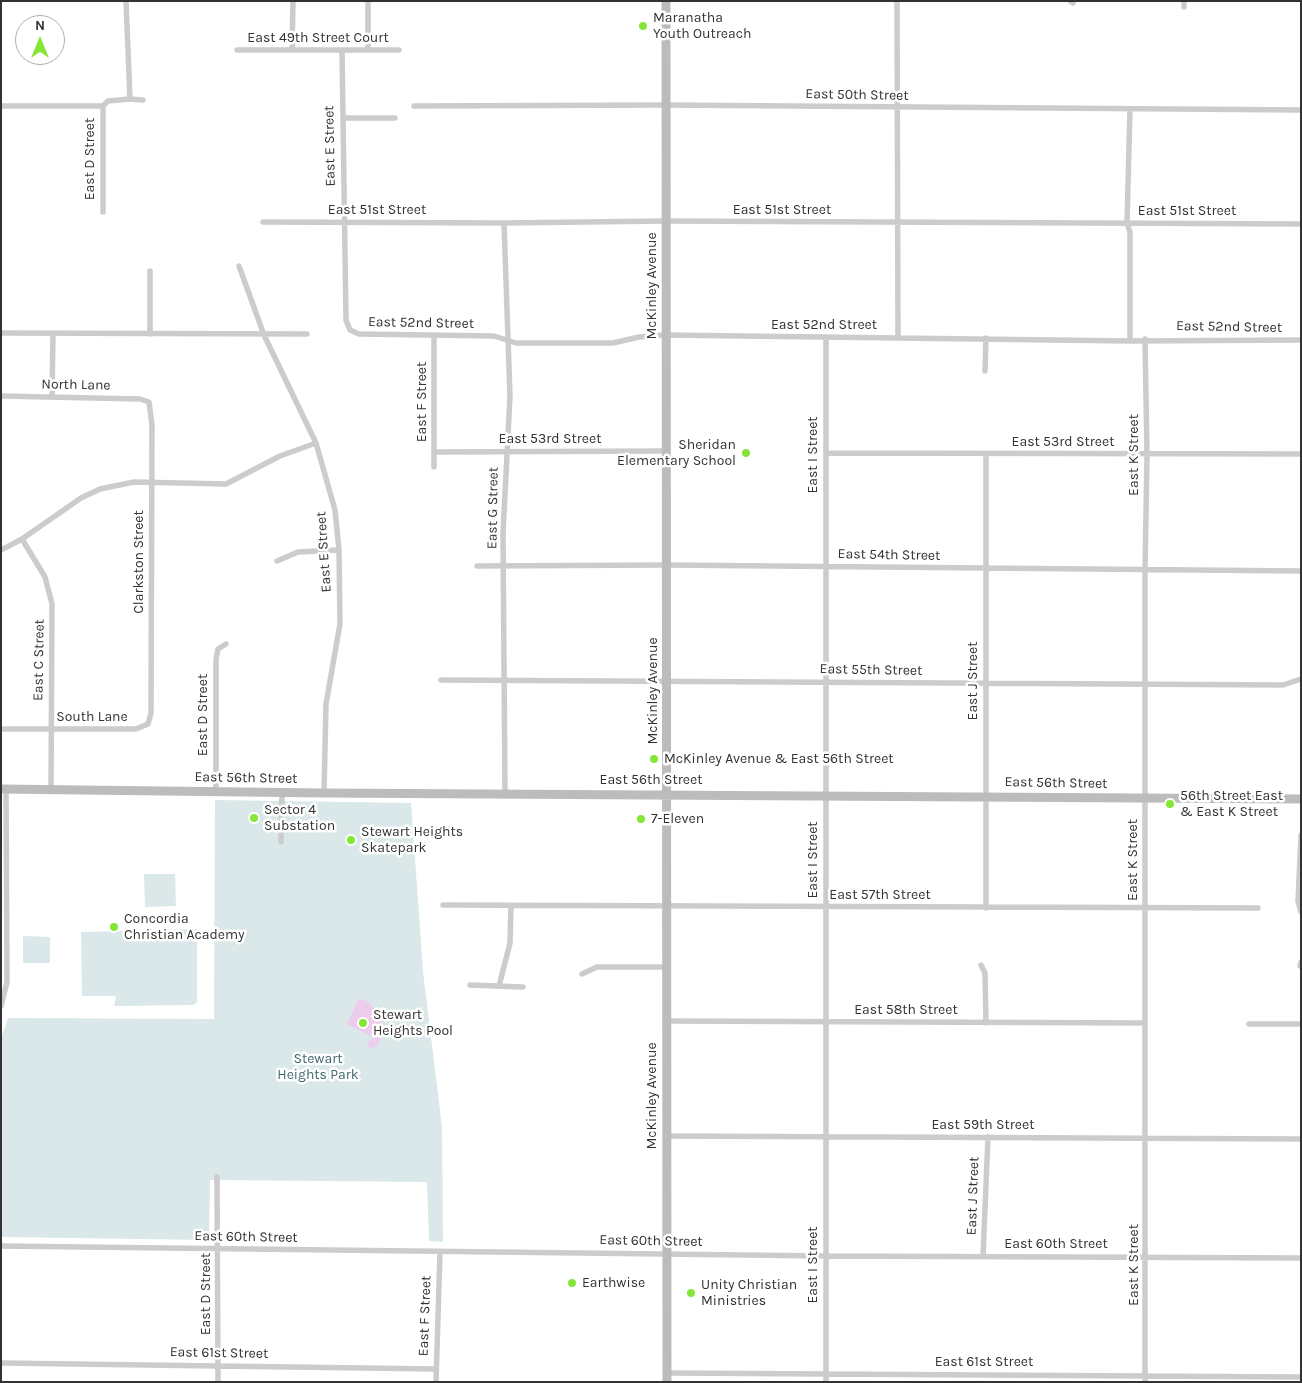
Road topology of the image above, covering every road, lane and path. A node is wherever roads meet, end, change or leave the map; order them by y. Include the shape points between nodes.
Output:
1 (126, 1) edge
2 (293, 1) edge
3 (368, 1) edge
4 (666, 1) edge
5 (897, 1) edge
6 (237, 50) dead end
7 (292, 50) junction
8 (342, 50) junction
9 (368, 50) junction
10 (399, 50) dead end
11 (130, 99) junction
12 (143, 100) dead end
13 (665, 105) junction
14 (1, 106) edge
15 (102, 106) junction
16 (414, 106) dead end
17 (897, 108) junction
18 (1130, 109) junction
19 (1301, 110) edge
20 (343, 118) junction
21 (394, 118) dead end
22 (103, 212) dead end
23 (666, 221) junction
24 (263, 222) dead end
25 (344, 223) junction
26 (504, 223) junction
27 (898, 223) junction
28 (1127, 223) junction
29 (1301, 224) edge
30 (239, 266) dead end
31 (150, 271) dead end
32 (350, 330) joint
33 (1, 333) edge
34 (53, 333) junction
35 (150, 334) junction
36 (264, 334) junction
37 (307, 334) dead end
38 (665, 335) junction
39 (434, 336) junction
40 (826, 337) junction
41 (898, 338) junction
42 (986, 338) junction
43 (1145, 339) junction
44 (508, 340) junction
45 (1301, 340) edge
46 (1130, 341) junction
47 (985, 370) dead end
48 (1, 396) edge
49 (52, 397) junction
50 (149, 402) joint
51 (316, 443) junction
52 (665, 451) junction
53 (434, 452) junction
54 (506, 452) junction
55 (826, 453) junction
56 (986, 454) junction
57 (1148, 454) junction
58 (1301, 454) edge
59 (434, 467) dead end
60 (151, 482) junction
61 (22, 539) junction
62 (1, 550) edge
63 (339, 550) junction
64 (277, 561) dead end
65 (667, 565) junction
66 (477, 566) dead end
67 (505, 566) junction
68 (825, 567) junction
69 (986, 569) junction
70 (1145, 570) junction
71 (1301, 571) edge
72 (226, 644) dead end
73 (1301, 679) edge
74 (440, 680) dead end
75 (506, 680) junction
76 (667, 682) junction
77 (826, 682) junction
78 (986, 684) junction
79 (1145, 684) junction
80 (149, 722) joint
81 (1, 728) edge
82 (51, 729) junction
83 (4, 789) edge
84 (51, 789) junction
85 (216, 791) junction
86 (282, 792) junction
87 (324, 793) junction
88 (505, 794) junction
89 (666, 794) junction
90 (826, 795) junction
91 (985, 796) junction
92 (1145, 798) junction
93 (1301, 799) edge
94 (1301, 835) edge
95 (282, 842) dead end
96 (443, 905) dead end
97 (510, 906) junction
98 (666, 907) junction
99 (826, 907) junction
100 (986, 908) junction
101 (1145, 908) junction
102 (1258, 908) dead end
103 (1301, 912) edge
104 (981, 965) dead end
105 (666, 967) junction
106 (582, 974) dead end
107 (470, 985) dead end
108 (499, 986) junction
109 (523, 987) dead end
110 (1, 1006) edge
111 (667, 1021) junction
112 (826, 1022) junction
113 (986, 1023) junction
114 (1145, 1023) junction
115 (1249, 1024) dead end
116 (1301, 1024) edge
117 (666, 1136) junction
118 (826, 1137) junction
119 (988, 1137) junction
120 (1146, 1139) junction
121 (1301, 1139) edge
122 (217, 1177) dead end
123 (1, 1246) edge
124 (219, 1249) junction
125 (440, 1252) junction
126 (666, 1254) junction
127 (826, 1256) junction
128 (983, 1256) junction
129 (1146, 1257) junction
130 (1301, 1258) edge
131 (1, 1363) edge
132 (218, 1366) junction
133 (436, 1369) junction
134 (826, 1374) junction
135 (1301, 1377) edge
136 (667, 1378) edge
137 (1145, 1378) edge
138 (218, 1382) edge
139 (436, 1382) edge
140 (826, 1382) edge

1 - 11 street
2 - 7 street
3 - 9 street
4 - 13 main road, McKinley Avenue
5 - 17 street
6 - 7 street, East 49th Street Court
7 - 8 street, East 49th Street Court
8 - 9 street, East 49th Street Court
8 - 20 street, East E Street
9 - 10 street, East 49th Street Court
11 - 12 street
11 - 15 street via 108,101
13 - 16 street, East 50th Street
13 - 17 street, East 50th Street
13 - 23 main road, McKinley Avenue
14 - 15 street
15 - 22 street, East D Street
17 - 18 street, East 50th Street
17 - 27 street
18 - 19 street, East 50th Street
18 - 28 street
20 - 21 street
20 - 25 street, East E Street
23 - 26 street, East 51st Street
23 - 27 street, East 51st Street
23 - 38 main road, McKinley Avenue
24 - 25 street, East 51st Street
25 - 26 street, East 51st Street
25 - 32 street, East E Street via 346,320
26 - 44 street, East G Street
27 - 28 street, East 51st Street
27 - 41 street
28 - 29 street, East 51st Street
28 - 46 street via 1130,232
30 - 36 street, East E Street
31 - 35 street
32 - 39 street, East 52nd Street via 367,336
33 - 34 street
34 - 35 street
34 - 49 street
35 - 36 street
36 - 37 street
36 - 51 street, East E Street
38 - 40 street, East 52nd Street
38 - 44 street, East 52nd Street via 613,342 516,343
38 - 52 main road, McKinley Avenue
39 - 44 street, East 52nd Street via 494,336
39 - 53 street, East F Street
40 - 41 street, East 52nd Street
40 - 55 street, East I Street
41 - 42 street, East 52nd Street
42 - 46 street, East 52nd Street
42 - 47 street
43 - 45 street, East 52nd Street
43 - 46 street, East 52nd Street
43 - 57 street, East K Street
44 - 54 street, East G Street via 510,396
48 - 49 street, North Lane
49 - 50 street, North Lane via 127,398
50 - 60 street, Clarkston Street
51 - 60 street via 280,456 230,483
51 - 63 street, East E Street via 333,502
52 - 54 street, East 53rd Street
52 - 65 main road, McKinley Avenue
53 - 54 street, East 53rd Street
53 - 59 street, East F Street
54 - 67 street, East G Street
55 - 56 street, East 53rd Street
55 - 68 street, East I Street
56 - 57 street, East 53rd Street
56 - 69 street, East J Street
57 - 58 street, East 53rd Street
57 - 70 street, East K Street
60 - 61 street via 118,484 90,492
60 - 80 street, Clarkston Street via 152,713
61 - 62 street
61 - 82 street, East C Street via 50,594
63 - 64 street via 298,552
63 - 87 street, East E Street via 340,624 326,704
65 - 67 street, East 54th Street
65 - 68 street, East 54th Street
65 - 76 main road, McKinley Avenue
66 - 67 street, East 54th Street
67 - 75 street, East G Street
68 - 69 street, East 54th Street
68 - 77 street, East I Street
69 - 70 street, East 54th Street
69 - 78 street, East J Street
70 - 71 street, East 54th Street
70 - 79 street, East K Street
72 - 85 street, East D Street via 218,649 216,659
73 - 79 street, East 55th Street via 1283,685
74 - 75 street, East 55th Street
75 - 76 street, East 55th Street
75 - 88 street, East G Street
76 - 77 street, East 55th Street
76 - 89 main road, McKinley Avenue
77 - 78 street, East 55th Street
77 - 90 street, East I Street
78 - 79 street, East 55th Street
78 - 91 street, East J Street
79 - 92 street, East K Street
80 - 82 street, South Lane via 145,727 136,729
81 - 82 street, South Lane
82 - 84 street, East C Street
83 - 84 main road, East 56th Street
83 - 110 street via 7,982
84 - 85 main road, East 56th Street
85 - 86 main road, East 56th Street
86 - 87 main road, East 56th Street
86 - 95 street
87 - 88 main road, East 56th Street
88 - 89 main road, East 56th Street
89 - 90 main road, East 56th Street
89 - 98 main road, McKinley Avenue
90 - 91 main road, East 56th Street
90 - 99 street, East I Street
91 - 92 main road, East 56th Street
91 - 100 street, East J Street
92 - 93 main road, East 56th Street
92 - 101 street, East K Street
94 - 103 street via 1298,901
96 - 97 street, East 57th Street
97 - 98 street, East 57th Street
97 - 108 street via 510,943
98 - 99 street, East 57th Street
98 - 105 main road, McKinley Avenue
99 - 100 street, East 57th Street
99 - 112 street, East I Street
100 - 101 street, East 57th Street
101 - 102 street, East 57th Street
101 - 114 street, East K Street
104 - 113 street via 985,973
105 - 106 street via 597,967
105 - 111 main road, McKinley Avenue
107 - 108 street
108 - 109 street
111 - 112 street, East 58th Street
111 - 117 main road, McKinley Avenue
112 - 113 street, East 58th Street
112 - 118 street, East I Street
113 - 114 street, East 58th Street
114 - 120 street, East K Street
115 - 116 street
117 - 118 street, East 59th Street
117 - 126 main road, McKinley Avenue
118 - 119 street, East 59th Street
118 - 127 street, East I Street
119 - 120 street, East 59th Street
119 - 128 street, East J Street
120 - 121 street, East 59th Street
120 - 129 street, East K Street
122 - 124 street, East D Street
123 - 124 street, East 60th Street
124 - 125 street, East 60th Street
124 - 132 street, East D Street
125 - 126 street, East 60th Street
125 - 133 street, East F Street
126 - 127 street, East 60th Street
126 - 136 main road, McKinley Avenue
127 - 128 street, East 60th Street
127 - 134 street, East I Street
128 - 129 street, East 60th Street
129 - 130 street, East 60th Street
129 - 137 street, East K Street
131 - 132 street, East 61st Street
132 - 133 street, East 61st Street
132 - 138 street, East D Street
133 - 139 street, East F Street
134 - 136 street, East 61st Street
134 - 137 street, East 61st Street
134 - 140 street, East I Street
135 - 137 street, East 61st Street

